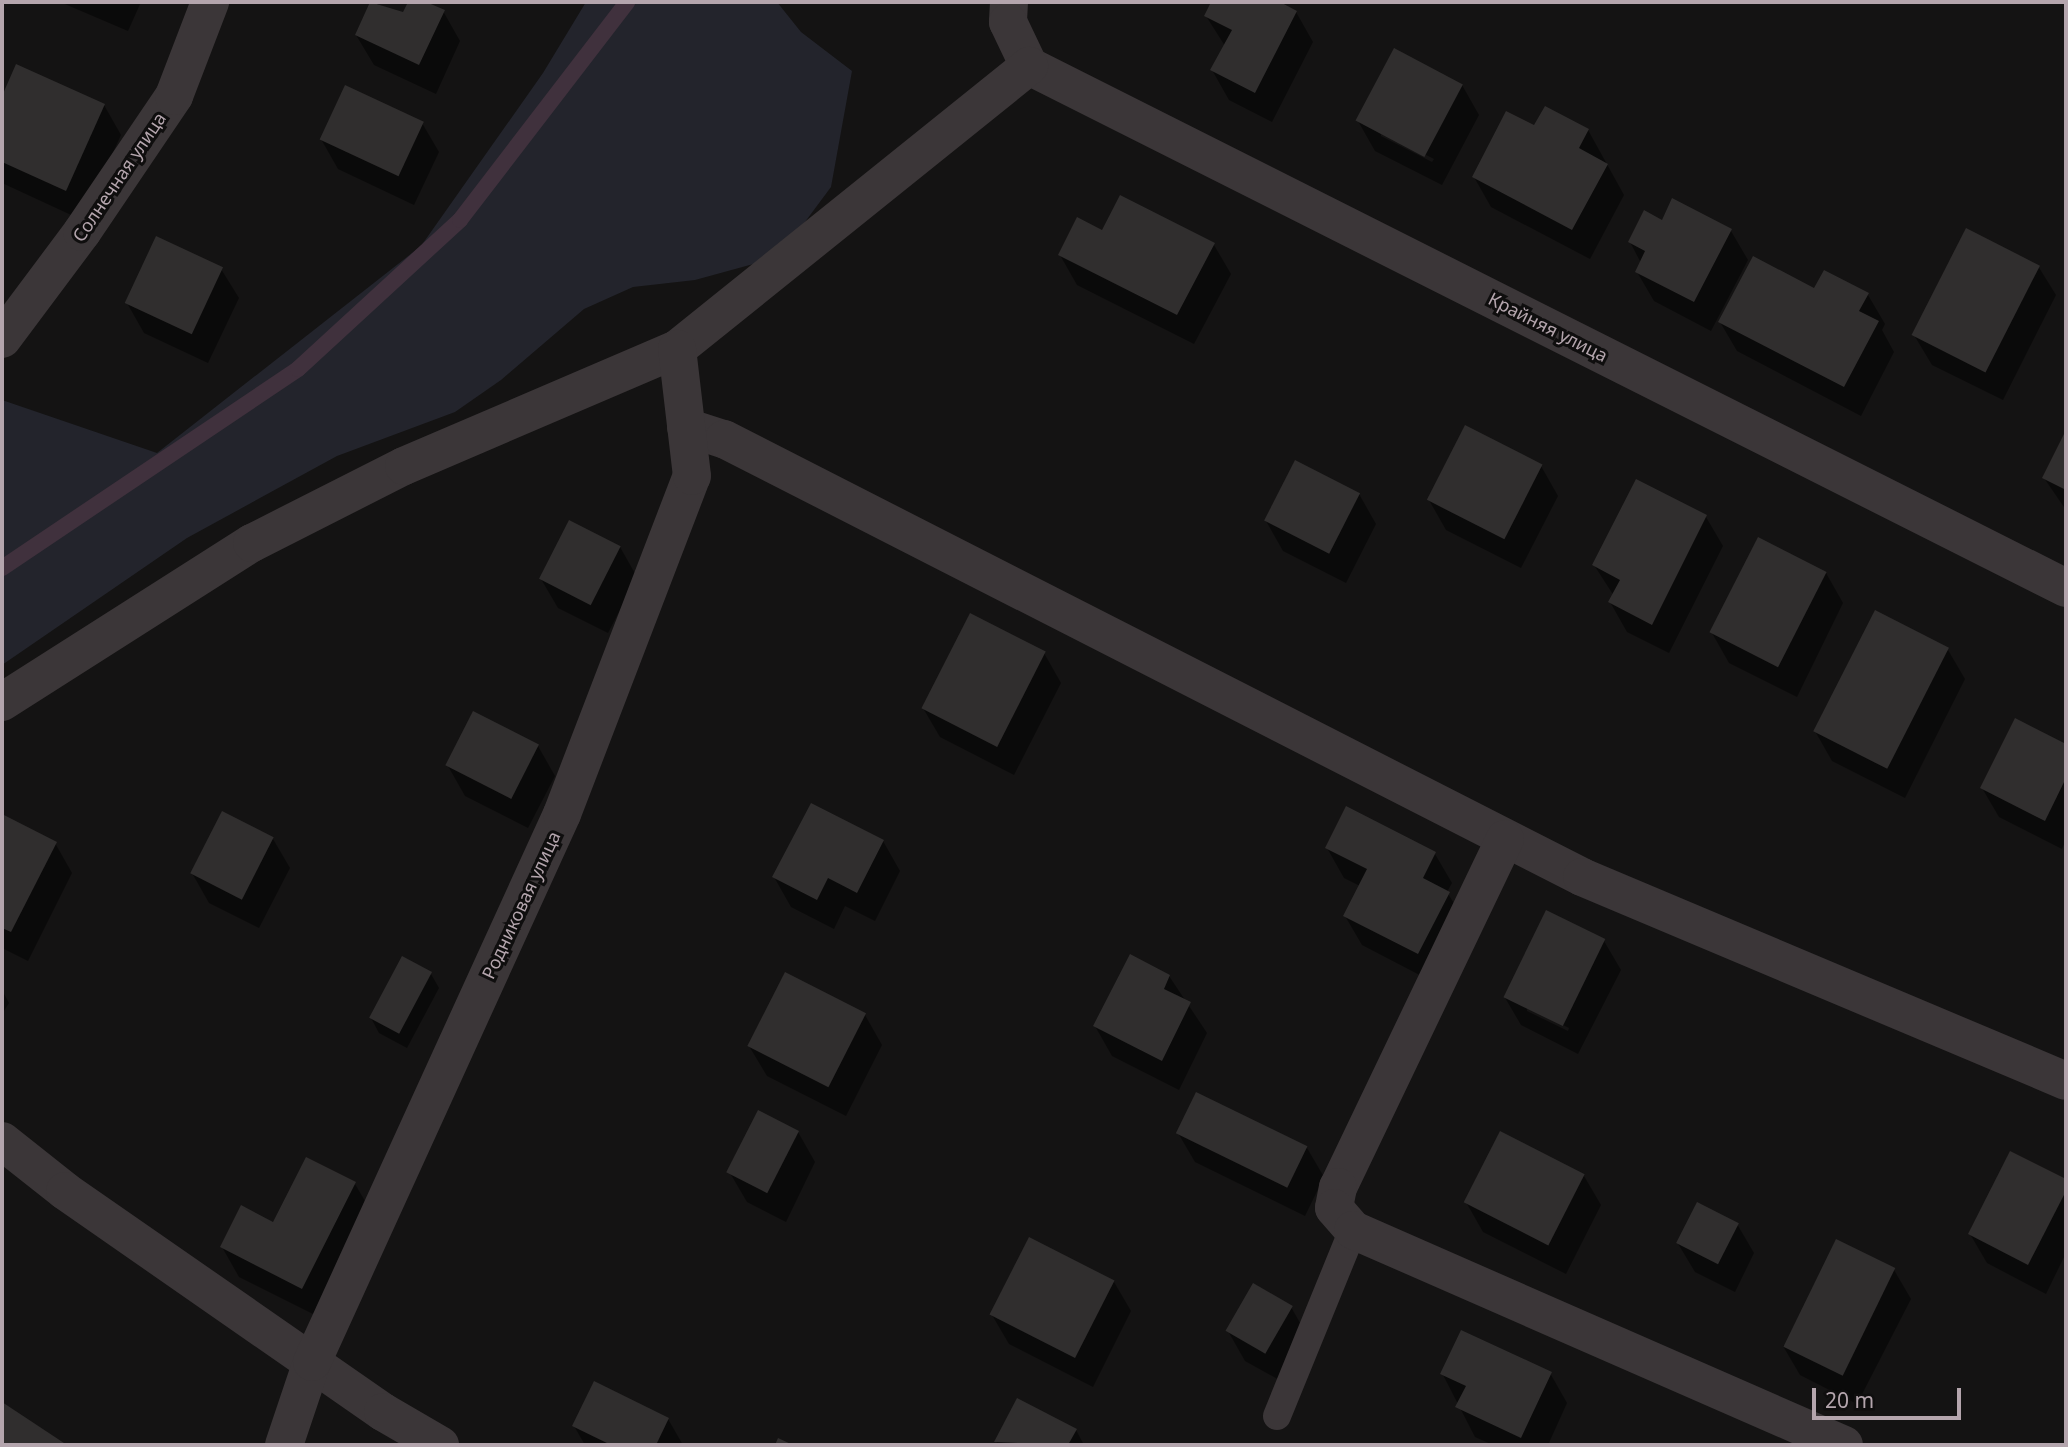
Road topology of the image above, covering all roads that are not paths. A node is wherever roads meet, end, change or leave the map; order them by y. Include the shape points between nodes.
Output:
1 (210, 2) edge
2 (1009, 2) edge
3 (1029, 66) junction
4 (2, 339) edge
5 (677, 349) junction
6 (686, 428) junction
7 (2066, 588) edge
8 (2, 702) edge
9 (1505, 839) junction
10 (2066, 1081) edge
11 (2, 1141) edge
12 (1353, 1230) junction
13 (313, 1362) junction
14 (1277, 1416) dead end
15 (284, 1445) edge
16 (440, 1445) edge
17 (1844, 1445) edge

1 - 4 street, Солнечная улица via 174,96
2 - 3 street via 1008,22
3 - 5 street
3 - 7 street, Крайняя улица
5 - 6 street, Родниковая улица
5 - 8 street via 404,466 252,543
6 - 9 street via 724,439
6 - 13 street, Родниковая улица via 692,476 562,814
9 - 10 street via 1582,877
9 - 12 street via 1338,1187 1334,1208
11 - 13 street via 65,1191
12 - 14 lane
12 - 17 street
13 - 15 street, Родниковая улица
13 - 16 street

